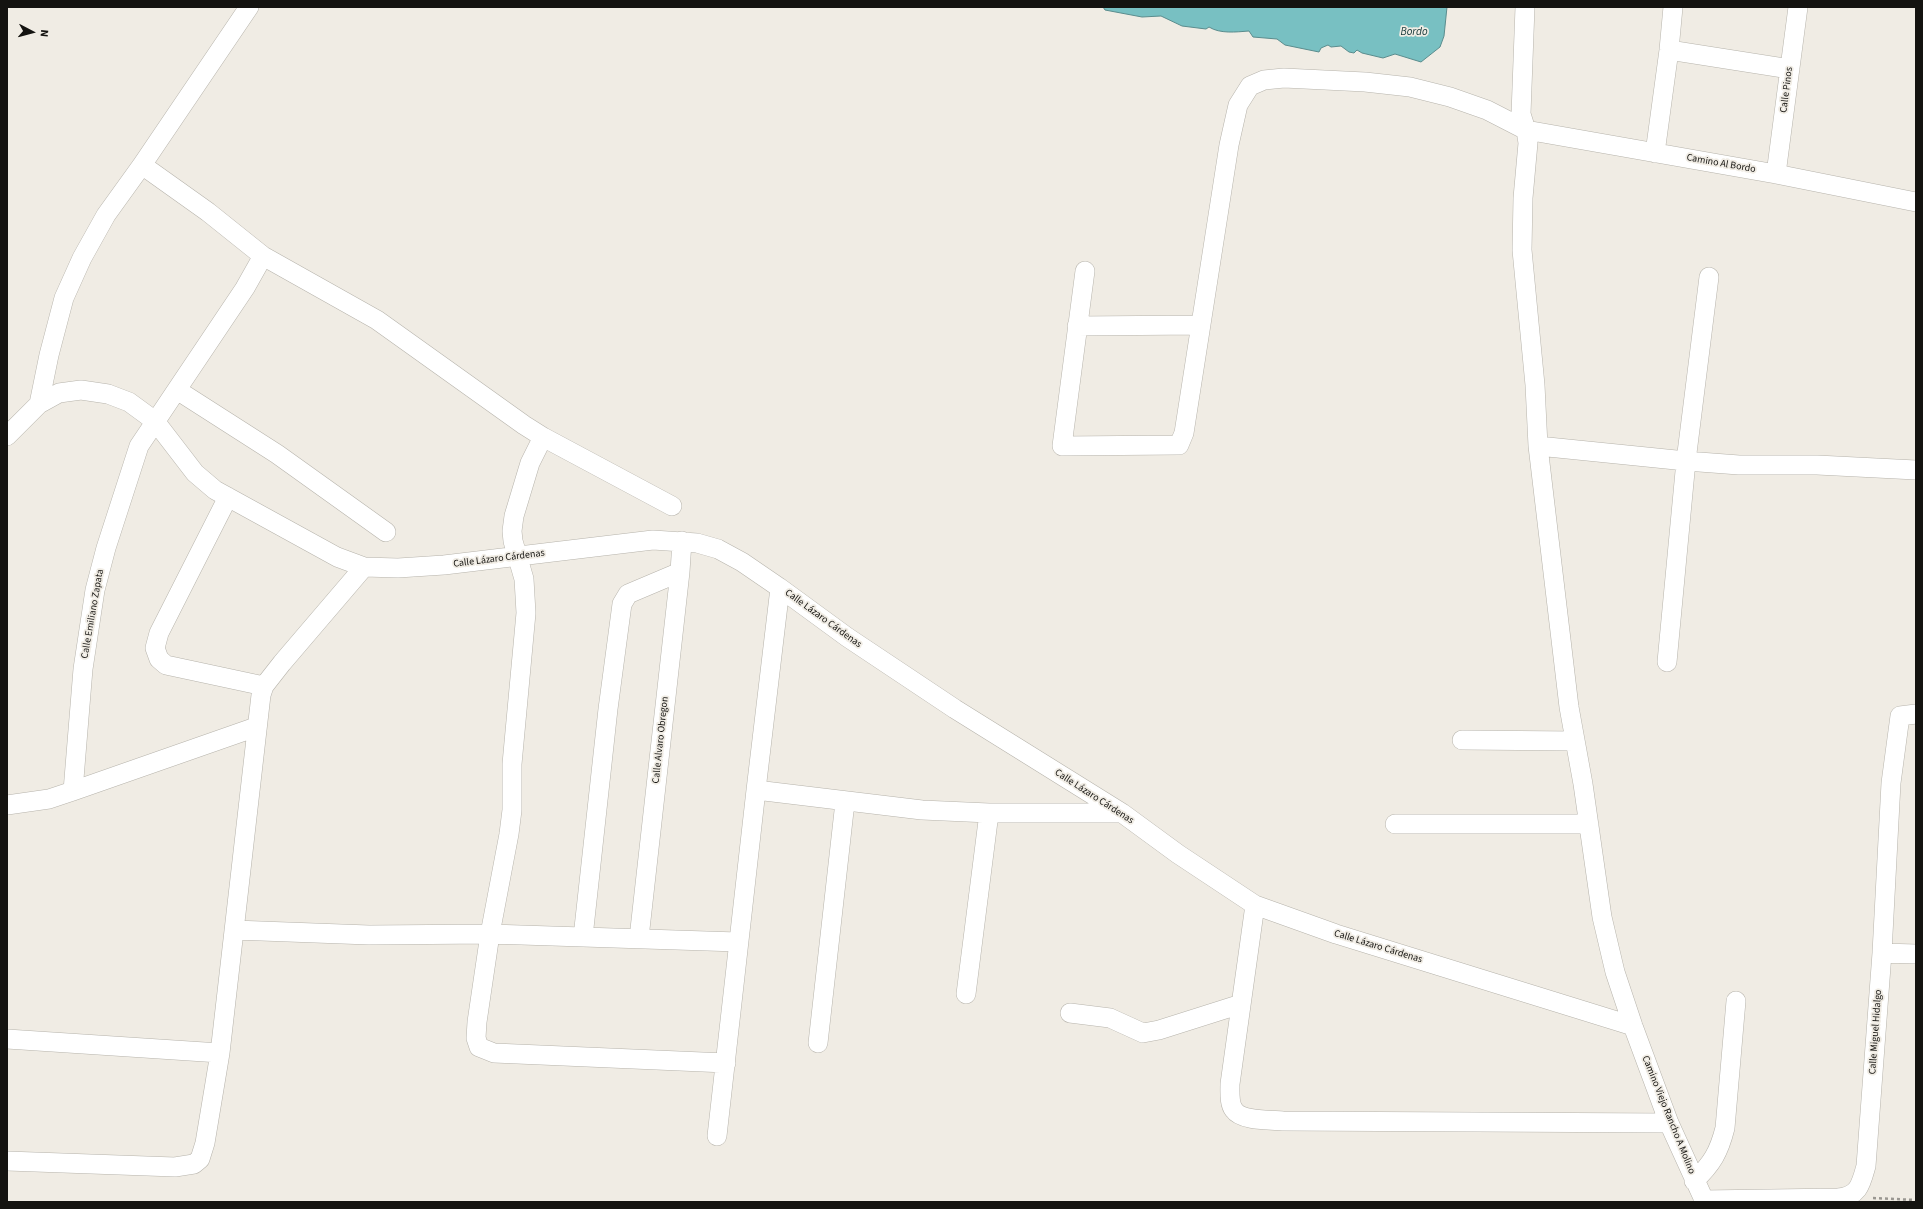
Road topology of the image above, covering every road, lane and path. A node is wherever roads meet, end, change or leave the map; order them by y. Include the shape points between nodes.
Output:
1 (249, 7) edge
2 (1525, 7) edge
3 (1673, 7) edge
4 (1798, 7) edge
5 (1669, 50) junction
6 (1790, 69) junction
7 (1526, 130) junction
8 (1655, 153) junction
9 (142, 165) junction
10 (1776, 174) junction
11 (1916, 202) edge
12 (263, 256) junction
13 (1085, 271) dead end
14 (1709, 277) dead end
15 (1201, 325) junction
16 (1077, 326) junction
17 (177, 390) junction
18 (39, 404) junction
19 (155, 421) junction
20 (7, 436) edge
21 (544, 437) junction
22 (1538, 446) junction
23 (1686, 461) junction
24 (1916, 470) edge
25 (228, 497) junction
26 (672, 506) dead end
27 (386, 532) dead end
28 (682, 541) junction
29 (517, 556) junction
30 (364, 567) junction
31 (680, 572) junction
32 (780, 588) junction
33 (1667, 662) dead end
34 (264, 686) junction
35 (1908, 715) edge
36 (256, 727) junction
37 (1462, 740) dead end
38 (1575, 741) junction
39 (756, 790) junction
40 (73, 791) junction
41 (845, 802) junction
42 (7, 805) edge
43 (989, 813) junction
44 (1122, 813) junction
45 (1395, 824) dead end
46 (1589, 824) junction
47 (1255, 905) junction
48 (234, 930) junction
49 (490, 934) junction
50 (583, 937) junction
51 (638, 938) junction
52 (738, 942) junction
53 (1882, 953) junction
54 (1916, 954) edge
55 (966, 994) dead end
56 (1736, 1001) dead end
57 (1241, 1004) junction
58 (1070, 1013) dead end
59 (1633, 1026) junction
60 (7, 1039) edge
61 (818, 1043) dead end
62 (220, 1053) junction
63 (726, 1063) junction
64 (1669, 1123) junction
65 (717, 1136) dead end
66 (7, 1161) edge
67 (1694, 1181) junction
68 (1847, 1197) junction
69 (1916, 1200) edge
70 (1704, 1201) edge

1 - 9 street
2 - 7 street, Camino Viejo Rancho A Molino via 1521,114
3 - 5 street
4 - 6 street, Calle Pinos
5 - 6 street
5 - 8 street
6 - 10 street, Calle Pinos
7 - 8 street, Camino Al Bordo
7 - 15 street, Camino Al Bordo via 1487,110 1410,87 1284,78 1264,80 1250,86 1238,105 1229,145
7 - 22 street, Camino Viejo Rancho A Molino via 1528,143 1522,250
8 - 10 street, Camino Al Bordo
9 - 12 street via 208,212
9 - 18 street via 106,214 64,298
10 - 11 street, Camino Al Bordo
12 - 17 street, Calle Emiliano Zapata
12 - 21 street via 377,320
13 - 16 street
14 - 23 street
15 - 16 street
15 - 16 street, Camino Al Bordo via 1184,433 1179,445 1062,446
17 - 19 street, Calle Emiliano Zapata
17 - 27 street via 277,454
18 - 19 street, Calle Lázaro Cárdenas via 59,393 81,390 108,394 129,402
18 - 20 street, Calle Lázaro Cárdenas
19 - 25 street, Calle Lázaro Cárdenas via 195,473
19 - 40 street, Calle Emiliano Zapata via 139,446 95,590 83,669
21 - 26 street
21 - 29 street via 530,463 514,516 513,541
22 - 23 street
22 - 38 street, Camino Viejo Rancho A Molino
23 - 24 street
23 - 33 street
25 - 30 street, Calle Lázaro Cárdenas via 338,557
25 - 34 street via 168,611 155,648 159,659 166,665
28 - 29 street, Calle Lázaro Cárdenas via 654,540
28 - 31 street, Calle Alvaro Obregon
28 - 32 street, Calle Lázaro Cárdenas via 718,549
29 - 30 street, Calle Lázaro Cárdenas via 444,565
29 - 49 street via 524,579 526,613 512,764 512,810
30 - 34 street
31 - 50 street via 628,594 622,604
31 - 51 street, Calle Alvaro Obregon
32 - 39 street
32 - 44 street, Calle Lázaro Cárdenas via 846,637 955,709
34 - 36 street
35 - 53 street, Calle Miguel Hidalgo via 1891,783
36 - 40 street
36 - 48 street
37 - 38 street
38 - 46 street, Camino Viejo Rancho A Molino
39 - 41 street
39 - 52 street
40 - 42 street via 50,799
41 - 43 street via 922,810
41 - 61 street
43 - 44 street
43 - 55 street
44 - 47 street, Calle Lázaro Cárdenas
45 - 46 street
46 - 59 street, Camino Viejo Rancho A Molino via 1604,924 1615,972
47 - 57 street
47 - 59 street, Calle Lázaro Cárdenas via 1336,934
48 - 49 street via 369,935
48 - 62 street
49 - 50 street
49 - 63 street via 477,1022 478,1047 494,1053
50 - 51 street
51 - 52 street
52 - 63 street
53 - 54 street
53 - 68 street, Calle Miguel Hidalgo via 1866,1166 1862,1183
56 - 67 street via 1725,1128 1721,1146 1709,1167
57 - 58 street via 1143,1033 1110,1018
57 - 64 street via 1230,1084 1234,1110 1241,1115 1283,1121
59 - 64 street, Camino Viejo Rancho A Molino
60 - 62 street
62 - 66 street via 205,1143 200,1159 194,1164 155,1167
63 - 65 street
64 - 67 street, Camino Viejo Rancho A Molino
67 - 70 street, Camino Viejo Rancho A Molino
68 - 69 path
68 - 70 street

